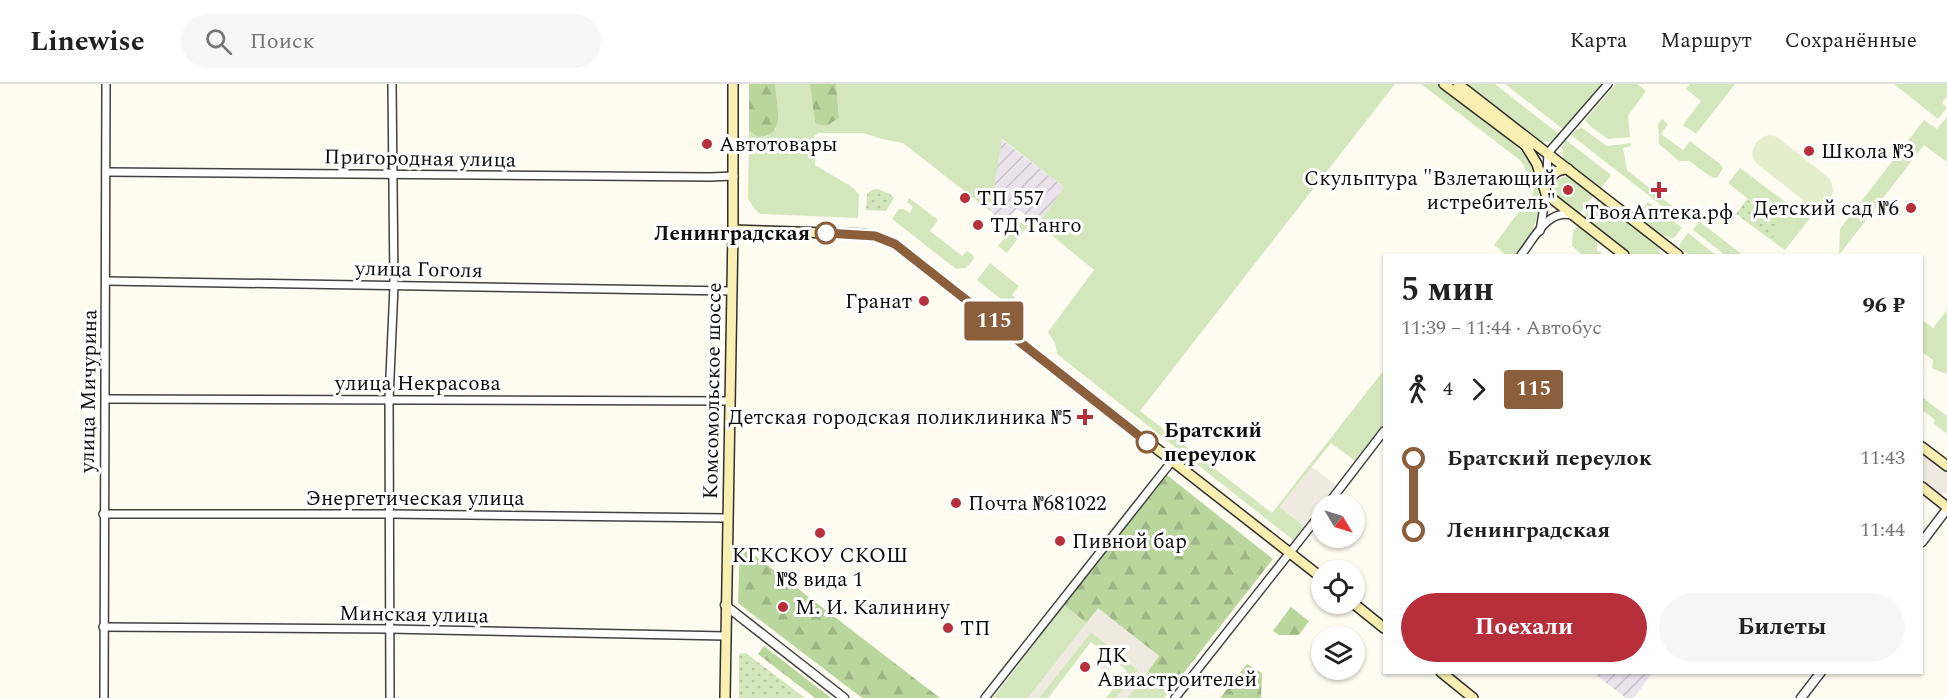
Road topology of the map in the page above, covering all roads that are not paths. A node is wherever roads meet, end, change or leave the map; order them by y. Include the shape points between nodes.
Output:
1 (106, 84) edge
2 (392, 84) edge
3 (733, 84) edge
4 (1444, 84) edge
5 (1458, 84) edge
6 (1608, 84) edge
7 (1526, 146) junction
8 (1548, 153) junction
9 (1568, 169) junction
10 (106, 172) junction
11 (394, 174) junction
12 (734, 176) junction
13 (1546, 189) junction
14 (1573, 215) junction
15 (734, 230) junction
16 (1540, 231) junction
17 (1672, 253) edge
18 (1522, 254) edge
19 (1623, 254) edge
20 (106, 281) junction
21 (394, 286) junction
22 (732, 291) junction
23 (106, 399) junction
24 (389, 399) junction
25 (730, 400) junction
26 (1383, 432) edge
27 (1923, 448) edge
28 (1172, 461) junction
29 (1947, 466) edge
30 (1923, 488) edge
31 (1336, 494) edge
32 (1947, 508) edge
33 (103, 514) junction
34 (390, 514) junction
35 (727, 518) junction
36 (1311, 526) edge
37 (1923, 541) edge
38 (1289, 553) junction
39 (1311, 570) edge
40 (725, 605) junction
41 (1365, 613) edge
42 (103, 627) junction
43 (1383, 627) edge
44 (389, 629) junction
45 (725, 636) junction
46 (1443, 674) edge
47 (1819, 674) edge
48 (104, 698) edge
49 (390, 698) edge
50 (725, 698) edge
51 (844, 698) edge
52 (986, 698) edge
53 (1175, 698) edge
54 (1473, 698) edge
55 (1801, 698) edge

1 - 10 street, улица Мичурина
2 - 11 street
3 - 12 main road, Комсомольское шоссе
4 - 7 main road
5 - 8 main road
6 - 8 street
7 - 8 main road via 1537,153
7 - 13 main road
8 - 9 main road
8 - 13 street
9 - 13 main road via 1553,173
9 - 17 main road
10 - 11 street, Пригородная улица
10 - 20 street, улица Мичурина
11 - 12 street, Пригородная улица
11 - 21 street
12 - 15 main road, Комсомольское шоссе
13 - 14 main road
13 - 16 street
14 - 16 street via 1554,215
14 - 19 main road
15 - 22 main road, Комсомольское шоссе
15 - 28 main road via 862,234 895,244
16 - 18 street
20 - 21 street, улица Гоголя
20 - 23 street, улица Мичурина
21 - 22 street, улица Гоголя
21 - 24 street
22 - 25 main road, Комсомольское шоссе
23 - 24 street, улица Некрасова
23 - 33 street, улица Мичурина
24 - 25 street, улица Некрасова
24 - 34 street
25 - 35 main road, Комсомольское шоссе
26 - 31 street
27 - 29 main road
28 - 38 main road
28 - 52 street
30 - 32 main road
32 - 37 street
33 - 34 street, Энергетическая улица
33 - 42 street, улица Мичурина
34 - 35 street, Энергетическая улица
34 - 44 street
35 - 40 main road, Комсомольское шоссе
36 - 38 street
38 - 39 main road
38 - 53 street
40 - 45 main road, Комсомольское шоссе
40 - 51 street
41 - 43 main road
42 - 44 street, Минская улица
42 - 48 street, улица Мичурина
44 - 45 street, Минская улица
44 - 49 street
45 - 50 main road, Комсомольское шоссе
46 - 54 main road
47 - 55 street

